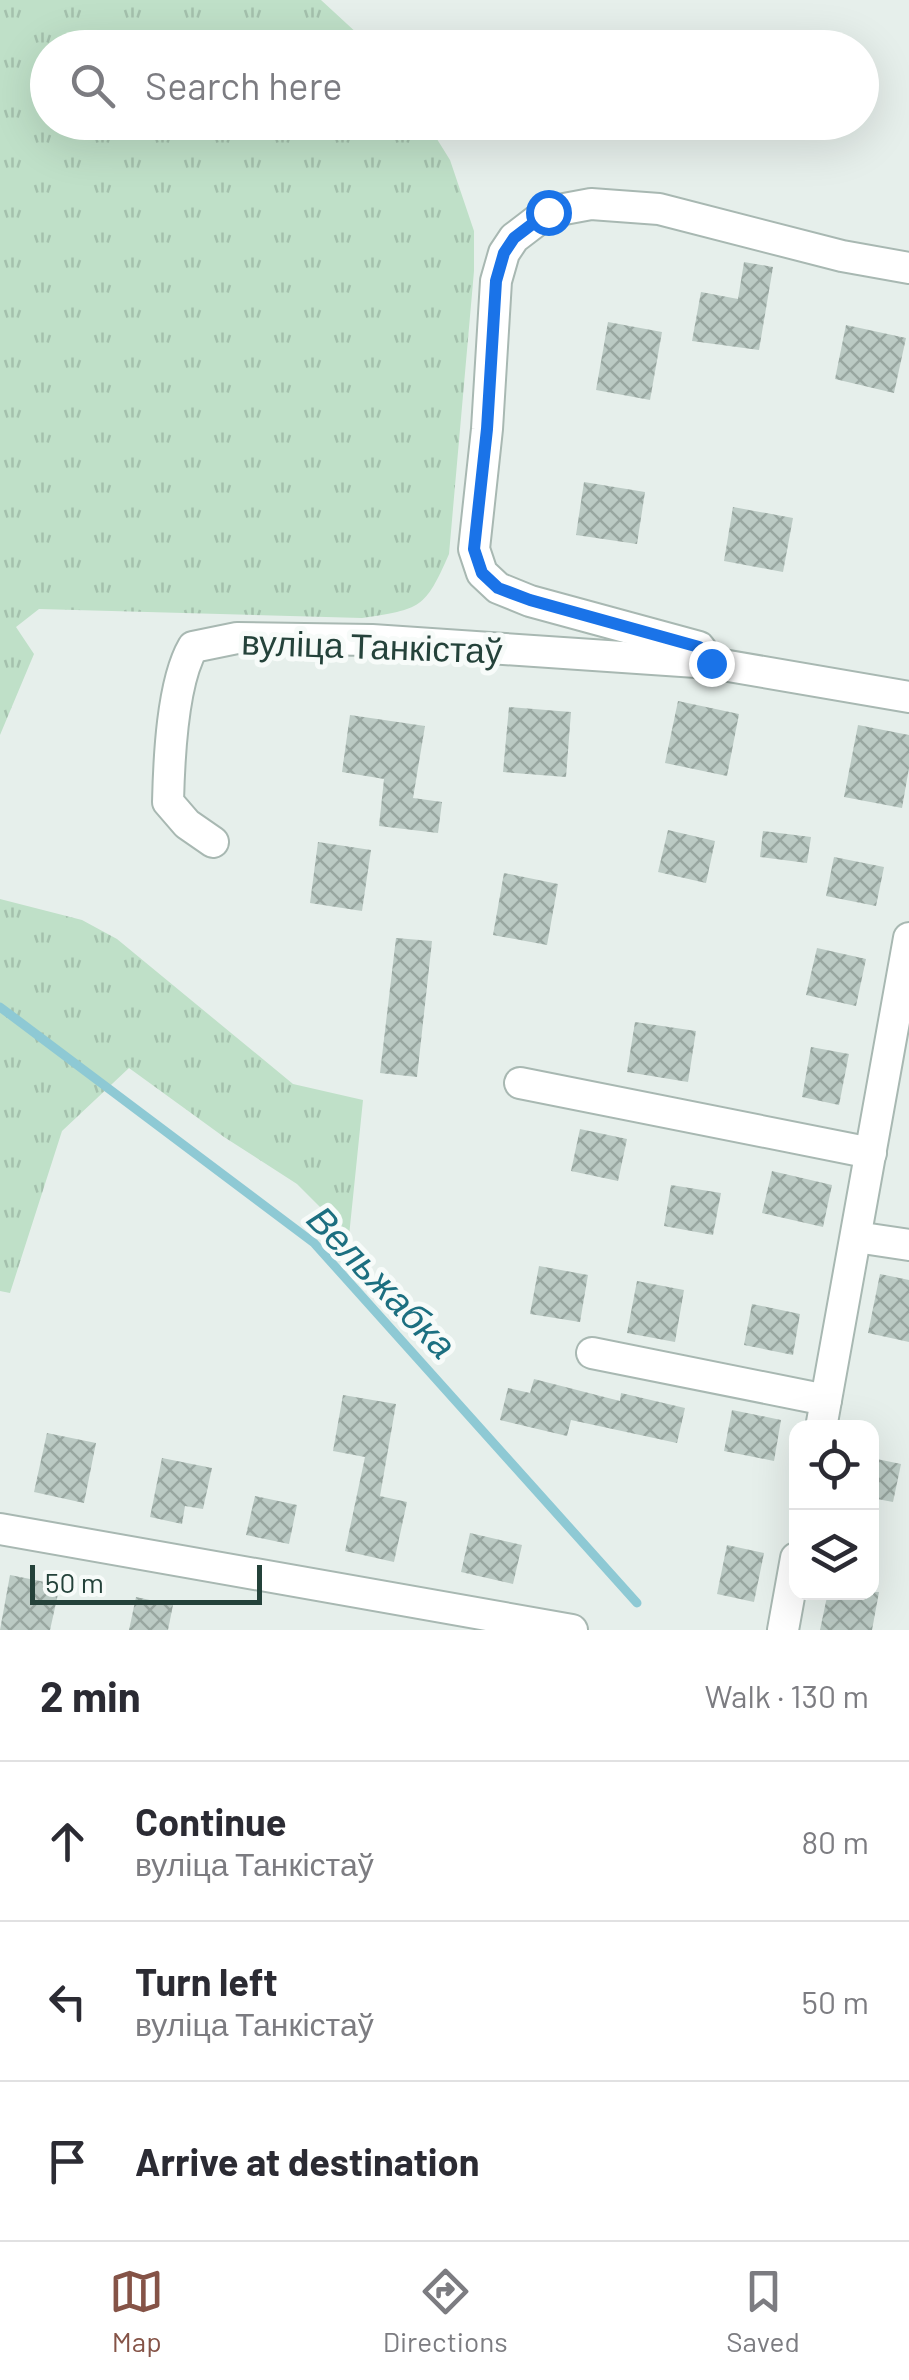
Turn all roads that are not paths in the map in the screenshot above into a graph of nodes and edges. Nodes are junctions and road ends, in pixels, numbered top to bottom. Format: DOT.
graph roads {
  1 [pos="909,268"];
  2 [pos="711,663"];
  3 [pos="909,697"];
  4 [pos="213,842"];
  5 [pos="909,938"];
  6 [pos="520,1084"];
  7 [pos="872,1153"];
  8 [pos="856,1237"];
  9 [pos="909,1245"];
  10 [pos="592,1354"];
  11 [pos="823,1414"];
  12 [pos="0,1528"];
  13 [pos="789,1597"];
  14 [pos="572,1630"];
  15 [pos="783,1630"];
  1 -- 2 [label="street, вуліца Танкістаў"];
  2 -- 3 [label="street, вуліца Танкістаў"];
  2 -- 4 [label="street, вуліца Танкістаў"];
  5 -- 7 [label="street"];
  6 -- 7 [label="street"];
  7 -- 8 [label="street"];
  8 -- 9 [label="street"];
  8 -- 11 [label="street"];
  10 -- 11 [label="street"];
  12 -- 14 [label="street"];
  13 -- 15 [label="street"];
}
